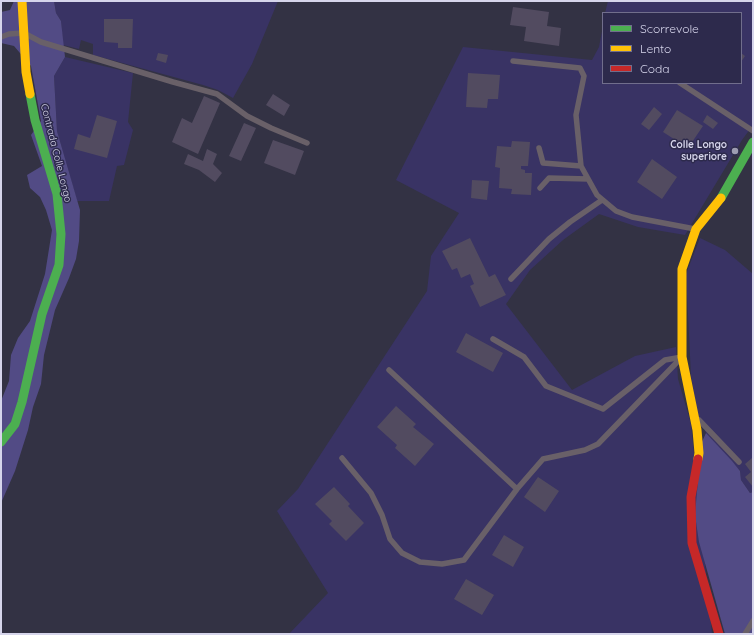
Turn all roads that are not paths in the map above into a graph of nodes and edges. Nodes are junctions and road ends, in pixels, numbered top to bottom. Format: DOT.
graph roads {
  1 [pos="22,1"];
  2 [pos="24,33"];
  3 [pos="1,37"];
  4 [pos="513,61"];
  5 [pos="682,84"];
  6 [pos="753,131"];
  7 [pos="753,142"];
  8 [pos="307,143"];
  9 [pos="539,148"];
  10 [pos="581,166"];
  11 [pos="588,179"];
  12 [pos="540,188"];
  13 [pos="602,200"];
  14 [pos="696,229"];
  15 [pos="511,279"];
  16 [pos="493,339"];
  17 [pos="682,358"];
  18 [pos="389,370"];
  19 [pos="694,414"];
  20 [pos="1,442"];
  21 [pos="342,458"];
  22 [pos="739,462"];
  23 [pos="517,489"];
  24 [pos="753,621"];
  25 [pos="719,634"];
  26 [pos="745,634"];
  1 -- 2 [label="street, Contrada Colle Longo"];
  2 -- 3 [label="lane"];
  2 -- 8 [label="lane"];
  2 -- 20 [label="street, Contrada Colle Longo"];
  4 -- 10 [label="lane"];
  5 -- 6 [label="lane"];
  7 -- 14 [label="street"];
  9 -- 10 [label="lane"];
  10 -- 11 [label="lane"];
  11 -- 12 [label="lane"];
  11 -- 13 [label="lane"];
  13 -- 14 [label="lane"];
  13 -- 15 [label="lane"];
  14 -- 17 [label="street"];
  16 -- 17 [label="lane"];
  17 -- 19 [label="street"];
  17 -- 23 [label="lane"];
  18 -- 23 [label="lane"];
  19 -- 22 [label="lane"];
  19 -- 25 [label="street"];
  21 -- 23 [label="lane"];
  24 -- 26 [label="lane"];
}
